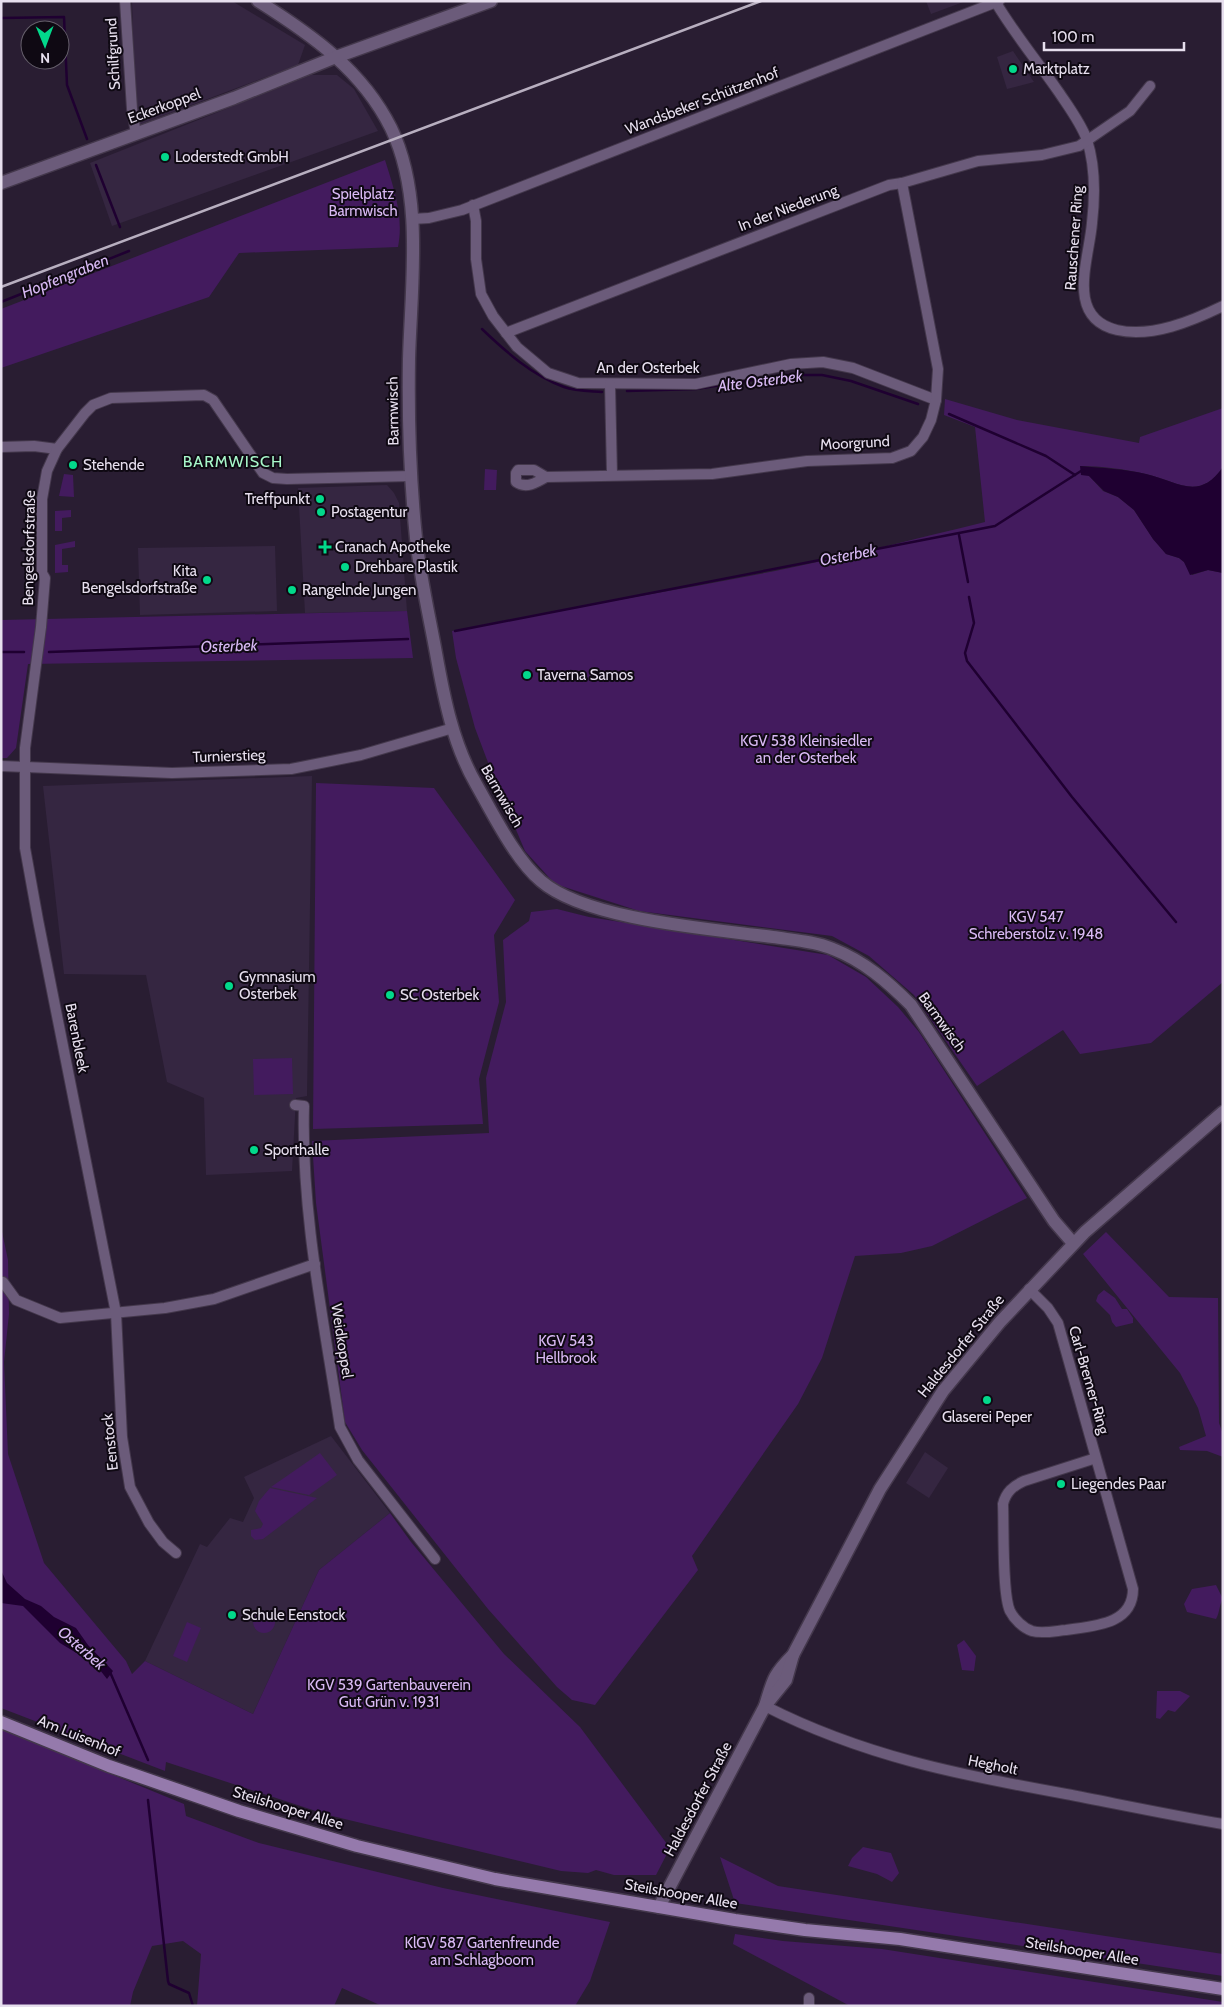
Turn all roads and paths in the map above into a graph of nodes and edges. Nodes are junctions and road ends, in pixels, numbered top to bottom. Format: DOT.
graph roads {
  1 [pos="126,1"];
  2 [pos="258,1"];
  3 [pos="491,1"];
  4 [pos="997,2"];
  5 [pos="336,57"];
  6 [pos="1150,86"];
  7 [pos="136,134"];
  8 [pos="1087,140"];
  9 [pos="902,183"];
  10 [pos="1,184"];
  11 [pos="473,205"];
  12 [pos="412,220"];
  13 [pos="1223,306"];
  14 [pos="506,332"];
  15 [pos="610,384"];
  16 [pos="936,400"];
  17 [pos="1,446"];
  18 [pos="56,449"];
  19 [pos="612,475"];
  20 [pos="412,476"];
  21 [pos="546,477"];
  22 [pos="452,728"];
  23 [pos="1,766"];
  24 [pos="24,767"];
  25 [pos="295,1105"];
  26 [pos="1223,1112"];
  27 [pos="1073,1244"];
  28 [pos="314,1264"];
  29 [pos="3,1282"];
  30 [pos="1029,1290"];
  31 [pos="116,1313"];
  32 [pos="1096,1458"];
  33 [pos="176,1553"];
  34 [pos="435,1559"];
  35 [pos="765,1706"];
  36 [pos="1,1722"];
  37 [pos="146,1779"];
  38 [pos="1223,1824"];
  39 [pos="659,1907"];
  40 [pos="1223,1989"];
  1 -- 7 [label="street, Schilfgrund"];
  2 -- 5 [label="street, Barmwisch"];
  3 -- 5 [label="street, Eckerkoppel"];
  4 -- 8 [label="street, Rauschener Ring"];
  4 -- 11 [label="street, Wandsbeker Schützenhof"];
  5 -- 7 [label="street, Eckerkoppel"];
  5 -- 12 [label="street, Barmwisch"];
  6 -- 8 [label="street"];
  7 -- 10 [label="street, Eckerkoppel"];
  8 -- 9 [label="street, In der Niederung"];
  8 -- 13 [label="street, Rauschener Ring"];
  9 -- 14 [label="street, In der Niederung"];
  9 -- 16 [label="street, Moorgrund"];
  11 -- 12 [label="street, Wandsbeker Schützenhof"];
  11 -- 14 [label="street, An der Osterbek"];
  12 -- 20 [label="street, Barmwisch"];
  14 -- 15 [label="street, An der Osterbek"];
  15 -- 16 [label="street, An der Osterbek"];
  15 -- 19 [label="street"];
  16 -- 19 [label="street, Moorgrund"];
  17 -- 18 [label="street"];
  18 -- 20 [label="street, Bengelsdorfstraße"];
  18 -- 24 [label="street, Bengelsdorfstraße"];
  19 -- 21 [label="street, Moorgrund"];
  20 -- 22 [label="street, Barmwisch"];
  22 -- 24 [label="street, Turnierstieg"];
  22 -- 27 [label="street, Barmwisch"];
  23 -- 24 [label="street, Turnierstieg"];
  24 -- 31 [label="street, Barenbleek"];
  25 -- 28 [label="street, Weidkoppel"];
  26 -- 27 [label="street, Haldesdorfer Straße"];
  27 -- 30 [label="street, Haldesdorfer Straße"];
  28 -- 31 [label="street"];
  28 -- 34 [label="street, Weidkoppel"];
  29 -- 31 [label="street"];
  30 -- 32 [label="street, Carl-Bremer-Ring"];
  30 -- 35 [label="street, Haldesdorfer Straße"];
  31 -- 33 [label="street, Eenstock"];
  32 -- 32 [label="street, Carl-Bremer-Ring"];
  35 -- 38 [label="street, Hegholt"];
  35 -- 39 [label="street, Haldesdorfer Straße"];
  36 -- 37 [label="main road, Am Luisenhof"];
  37 -- 39 [label="main road, Steilshooper Allee"];
  39 -- 40 [label="main road, Steilshooper Allee"];
}
